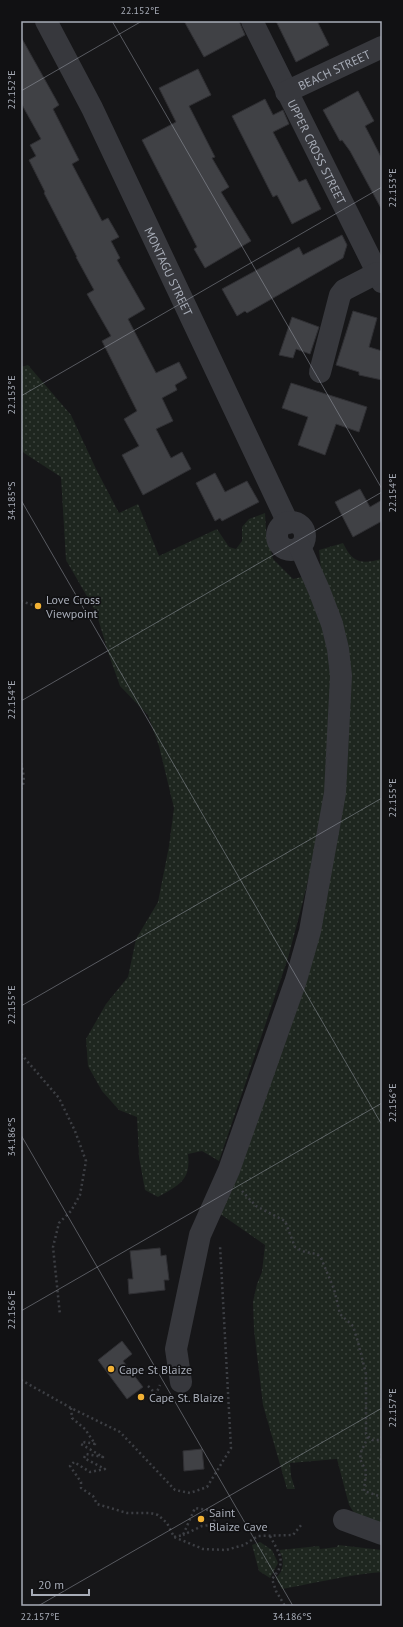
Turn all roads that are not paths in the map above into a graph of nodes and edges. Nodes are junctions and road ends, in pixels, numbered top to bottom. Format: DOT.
graph roads {
  1 [pos="46,21"];
  2 [pos="252,21"];
  3 [pos="382,47"];
  4 [pos="286,92"];
  5 [pos="380,278"];
  6 [pos="320,372"];
  7 [pos="181,1382"];
  8 [pos="344,1520"];
  9 [pos="382,1534"];
  1 -- 7 [label="street, MONTAGU STREET"];
  2 -- 4 [label="street, UPPER CROSS STREET"];
  3 -- 4 [label="street, BEACH STREET"];
  4 -- 5 [label="street, UPPER CROSS STREET"];
  5 -- 6 [label="street"];
  8 -- 9 [label="street"];
}
